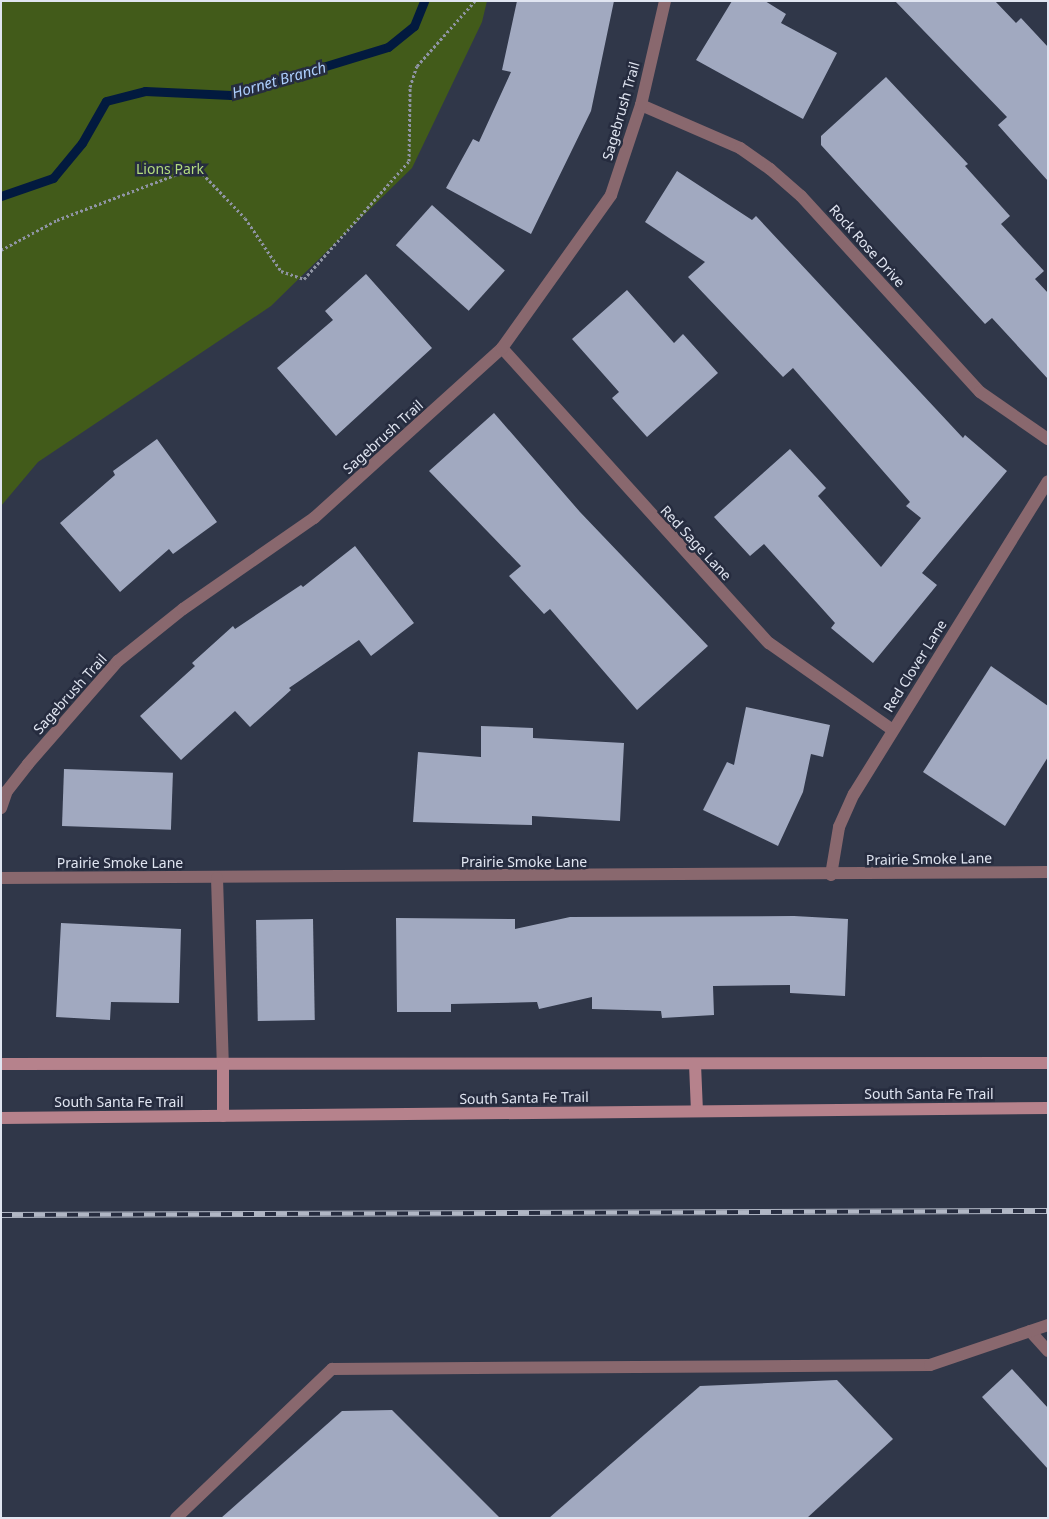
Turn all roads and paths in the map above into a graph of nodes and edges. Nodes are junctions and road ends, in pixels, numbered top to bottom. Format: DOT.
graph roads {
  1 [pos="475,1"];
  2 [pos="665,1"];
  3 [pos="641,105"];
  4 [pos="1,250"];
  5 [pos="502,348"];
  6 [pos="1048,439"];
  7 [pos="1048,481"];
  8 [pos="893,730"];
  9 [pos="1,808"];
  10 [pos="1048,872"];
  11 [pos="831,875"];
  12 [pos="1,878"];
  13 [pos="217,878"];
  14 [pos="1048,1063"];
  15 [pos="1,1064"];
  16 [pos="223,1064"];
  17 [pos="695,1064"];
  18 [pos="1048,1108"];
  19 [pos="697,1111"];
  20 [pos="223,1116"];
  21 [pos="1,1118"];
  22 [pos="1048,1325"];
  23 [pos="1030,1331"];
  24 [pos="1048,1352"];
  25 [pos="176,1518"];
  1 -- 4 [label="path"];
  2 -- 3 [label="street, Sagebrush Trail"];
  3 -- 5 [label="street, Sagebrush Trail"];
  3 -- 6 [label="street, Rock Rose Drive"];
  5 -- 8 [label="street, Red Sage Lane"];
  5 -- 9 [label="street, Sagebrush Trail"];
  7 -- 8 [label="street, Red Clover Lane"];
  8 -- 11 [label="street, Red Clover Lane"];
  10 -- 11 [label="street, Prairie Smoke Lane"];
  11 -- 13 [label="street, Prairie Smoke Lane"];
  12 -- 13 [label="street, Prairie Smoke Lane"];
  13 -- 16 [label="street"];
  14 -- 17 [label="main road"];
  15 -- 16 [label="main road"];
  16 -- 17 [label="main road"];
  16 -- 20 [label="main road"];
  17 -- 19 [label="main road"];
  18 -- 19 [label="main road, South Santa Fe Trail"];
  19 -- 20 [label="main road, South Santa Fe Trail"];
  20 -- 21 [label="main road, South Santa Fe Trail"];
  22 -- 23 [label="street"];
  23 -- 24 [label="street"];
  23 -- 25 [label="street"];
}
